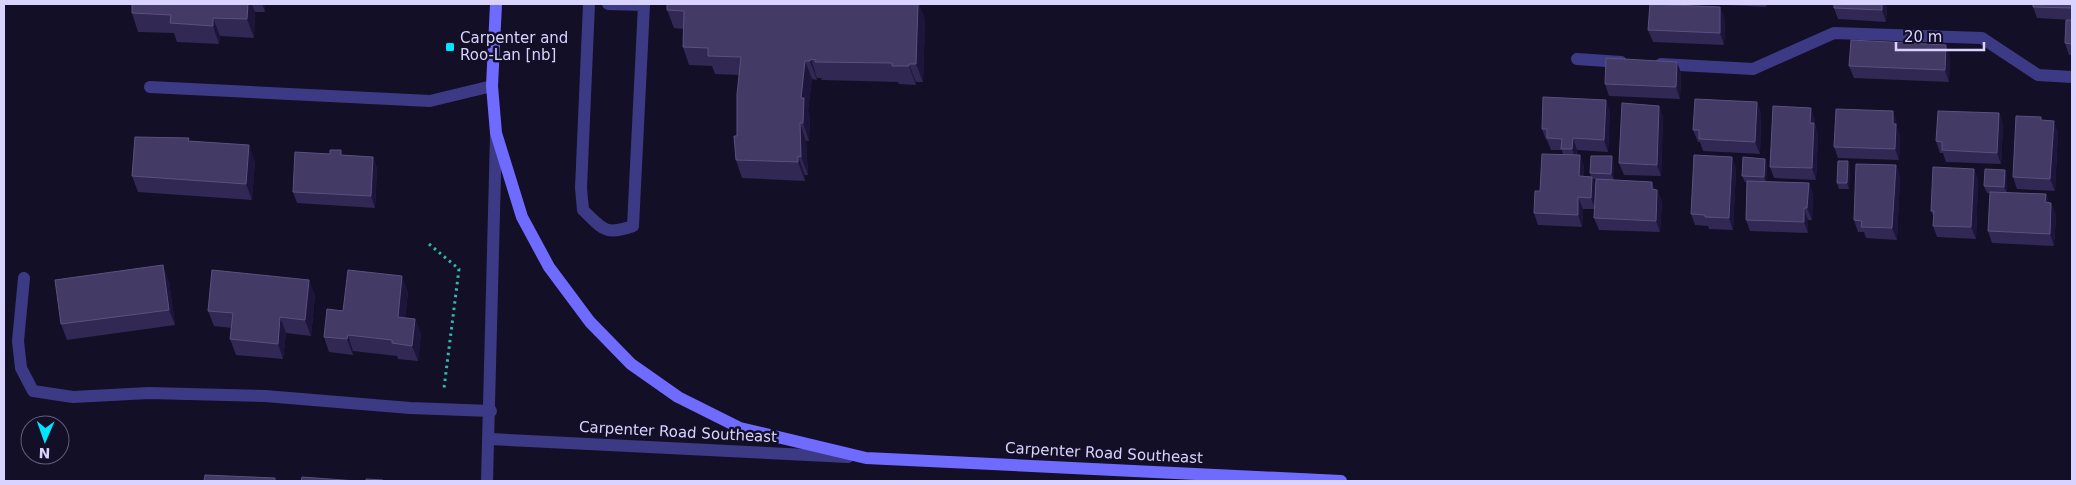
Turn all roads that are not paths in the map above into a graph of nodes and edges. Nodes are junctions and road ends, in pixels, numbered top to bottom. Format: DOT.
graph roads {
  1 [pos="496,4"];
  2 [pos="589,4"];
  3 [pos="608,4"];
  4 [pos="644,5"];
  5 [pos="1577,59"];
  6 [pos="2072,77"];
  7 [pos="492,86"];
  8 [pos="150,87"];
  9 [pos="496,133"];
  10 [pos="24,278"];
  11 [pos="490,410"];
  12 [pos="490,439"];
  13 [pos="866,458"];
  14 [pos="1175,477"];
  15 [pos="487,481"];
  16 [pos="1341,481"];
  1 -- 7 [label="street, Carpenter Road Southeast"];
  2 -- 4 [label="street"];
  3 -- 4 [label="street"];
  5 -- 6 [label="street"];
  7 -- 8 [label="street"];
  7 -- 9 [label="street, Carpenter Road Southeast"];
  9 -- 11 [label="street, Carpenter Road Southeast"];
  9 -- 13 [label="street, Carpenter Road Southeast"];
  10 -- 11 [label="street"];
  11 -- 12 [label="street, Carpenter Road Southeast"];
  12 -- 13 [label="street, Carpenter Road Southeast"];
  12 -- 15 [label="street, Carpenter Road Southeast"];
  13 -- 14 [label="street, Carpenter Road Southeast"];
  14 -- 16 [label="street, Carpenter Road Southeast"];
}
